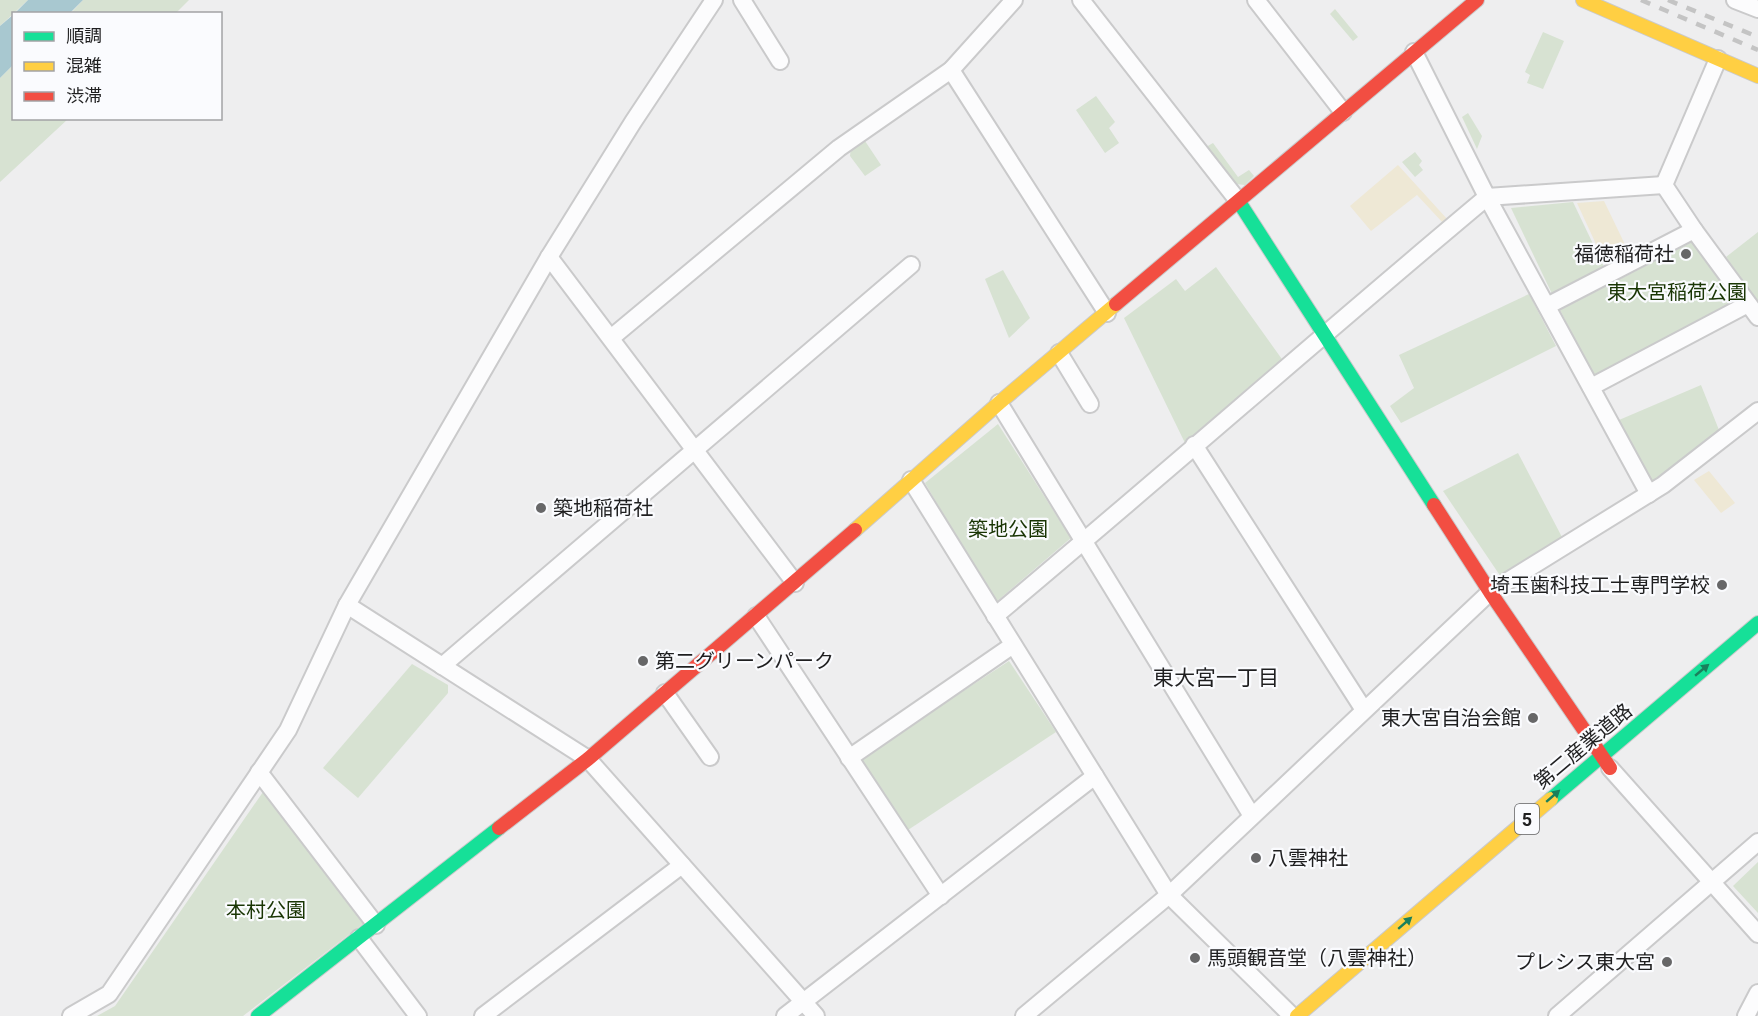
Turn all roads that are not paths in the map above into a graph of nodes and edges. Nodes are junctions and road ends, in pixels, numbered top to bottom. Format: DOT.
graph roads {
  1 [pos="714,0"];
  2 [pos="742,0"];
  3 [pos="1014,0"];
  4 [pos="1081,0"];
  5 [pos="1256,0"];
  6 [pos="1478,0"];
  7 [pos="1582,0"];
  8 [pos="1735,0"];
  9 [pos="1758,9"];
  10 [pos="1414,52"];
  11 [pos="1718,59"];
  12 [pos="780,61"];
  13 [pos="951,69"];
  14 [pos="1758,76"];
  15 [pos="1343,112"];
  16 [pos="1664,185"];
  17 [pos="1487,197"];
  18 [pos="1239,202"];
  19 [pos="1694,230"];
  20 [pos="549,257"];
  21 [pos="911,265"];
  22 [pos="1547,306"];
  23 [pos="1753,310"];
  24 [pos="1107,313"];
  25 [pos="1323,334"];
  26 [pos="610,338"];
  27 [pos="1059,353"];
  28 [pos="1591,387"];
  29 [pos="999,404"];
  30 [pos="1090,404"];
  31 [pos="1758,411"];
  32 [pos="1194,445"];
  33 [pos="694,449"];
  34 [pos="910,480"];
  35 [pos="1649,494"];
  36 [pos="1083,542"];
  37 [pos="795,583"];
  38 [pos="1490,592"];
  39 [pos="347,604"];
  40 [pos="756,616"];
  41 [pos="995,616"];
  42 [pos="1758,623"];
  43 [pos="1013,645"];
  44 [pos="442,666"];
  45 [pos="665,693"];
  46 [pos="1364,710"];
  47 [pos="710,757"];
  48 [pos="849,758"];
  49 [pos="588,759"];
  50 [pos="1607,765"];
  51 [pos="260,772"];
  52 [pos="1095,777"];
  53 [pos="1252,816"];
  54 [pos="1758,842"];
  55 [pos="682,865"];
  56 [pos="1712,882"];
  57 [pos="1168,895"];
  58 [pos="941,896"];
  59 [pos="376,925"];
  60 [pos="1758,933"];
  61 [pos="359,938"];
  62 [pos="1758,993"];
  63 [pos="804,1002"];
  64 [pos="71,1016"];
  65 [pos="258,1016"];
  66 [pos="418,1016"];
  67 [pos="483,1016"];
  68 [pos="785,1016"];
  69 [pos="816,1016"];
  70 [pos="1024,1016"];
  71 [pos="1292,1016"];
  72 [pos="1297,1016"];
  73 [pos="1557,1016"];
  74 [pos="1746,1016"];
  1 -- 20 [label="street"];
  2 -- 12 [label="street"];
  3 -- 13 [label="street"];
  4 -- 18 [label="street"];
  5 -- 15 [label="street"];
  6 -- 10 [label="street"];
  7 -- 11 [label="street"];
  8 -- 9 [label="street"];
  10 -- 15 [label="street"];
  10 -- 17 [label="street"];
  11 -- 14 [label="street"];
  11 -- 16 [label="street"];
  13 -- 24 [label="street"];
  13 -- 26 [label="street"];
  15 -- 18 [label="street"];
  16 -- 17 [label="street"];
  16 -- 19 [label="street"];
  17 -- 22 [label="street"];
  17 -- 25 [label="street"];
  18 -- 24 [label="street"];
  18 -- 25 [label="street"];
  19 -- 22 [label="street"];
  19 -- 23 [label="street"];
  20 -- 26 [label="street"];
  20 -- 39 [label="street"];
  21 -- 33 [label="street"];
  22 -- 28 [label="street"];
  23 -- 28 [label="street"];
  24 -- 27 [label="street"];
  25 -- 32 [label="street"];
  25 -- 38 [label="street"];
  26 -- 33 [label="street"];
  27 -- 29 [label="street"];
  27 -- 30 [label="street"];
  28 -- 35 [label="street"];
  29 -- 34 [label="street"];
  29 -- 36 [label="street"];
  31 -- 35 [label="street"];
  32 -- 36 [label="street"];
  32 -- 46 [label="street"];
  33 -- 37 [label="street"];
  33 -- 44 [label="street"];
  34 -- 37 [label="street"];
  34 -- 41 [label="street"];
  35 -- 38 [label="street"];
  36 -- 41 [label="street"];
  36 -- 53 [label="street"];
  37 -- 40 [label="street"];
  38 -- 46 [label="street"];
  38 -- 50 [label="street"];
  39 -- 44 [label="street"];
  39 -- 51 [label="street"];
  40 -- 45 [label="street"];
  40 -- 48 [label="street"];
  41 -- 43 [label="street"];
  50 -- 42 [label="street, 第二産業道路 / 5, one-way"];
  43 -- 48 [label="street"];
  43 -- 52 [label="street"];
  44 -- 49 [label="street"];
  45 -- 47 [label="street"];
  45 -- 49 [label="street"];
  46 -- 53 [label="street"];
  48 -- 58 [label="street"];
  49 -- 55 [label="street"];
  49 -- 59 [label="street"];
  50 -- 56 [label="street"];
  72 -- 50 [label="street, 第二産業道路 / 5, one-way"];
  51 -- 59 [label="street"];
  51 -- 64 [label="street"];
  52 -- 57 [label="street"];
  52 -- 58 [label="street"];
  53 -- 57 [label="street"];
  54 -- 56 [label="street"];
  55 -- 63 [label="street"];
  55 -- 67 [label="street"];
  56 -- 60 [label="street"];
  56 -- 73 [label="street"];
  57 -- 70 [label="street"];
  57 -- 71 [label="street"];
  58 -- 63 [label="street"];
  59 -- 61 [label="street"];
  61 -- 65 [label="street"];
  61 -- 66 [label="street"];
  62 -- 74 [label="street"];
  63 -- 68 [label="street"];
  63 -- 69 [label="street"];
}
